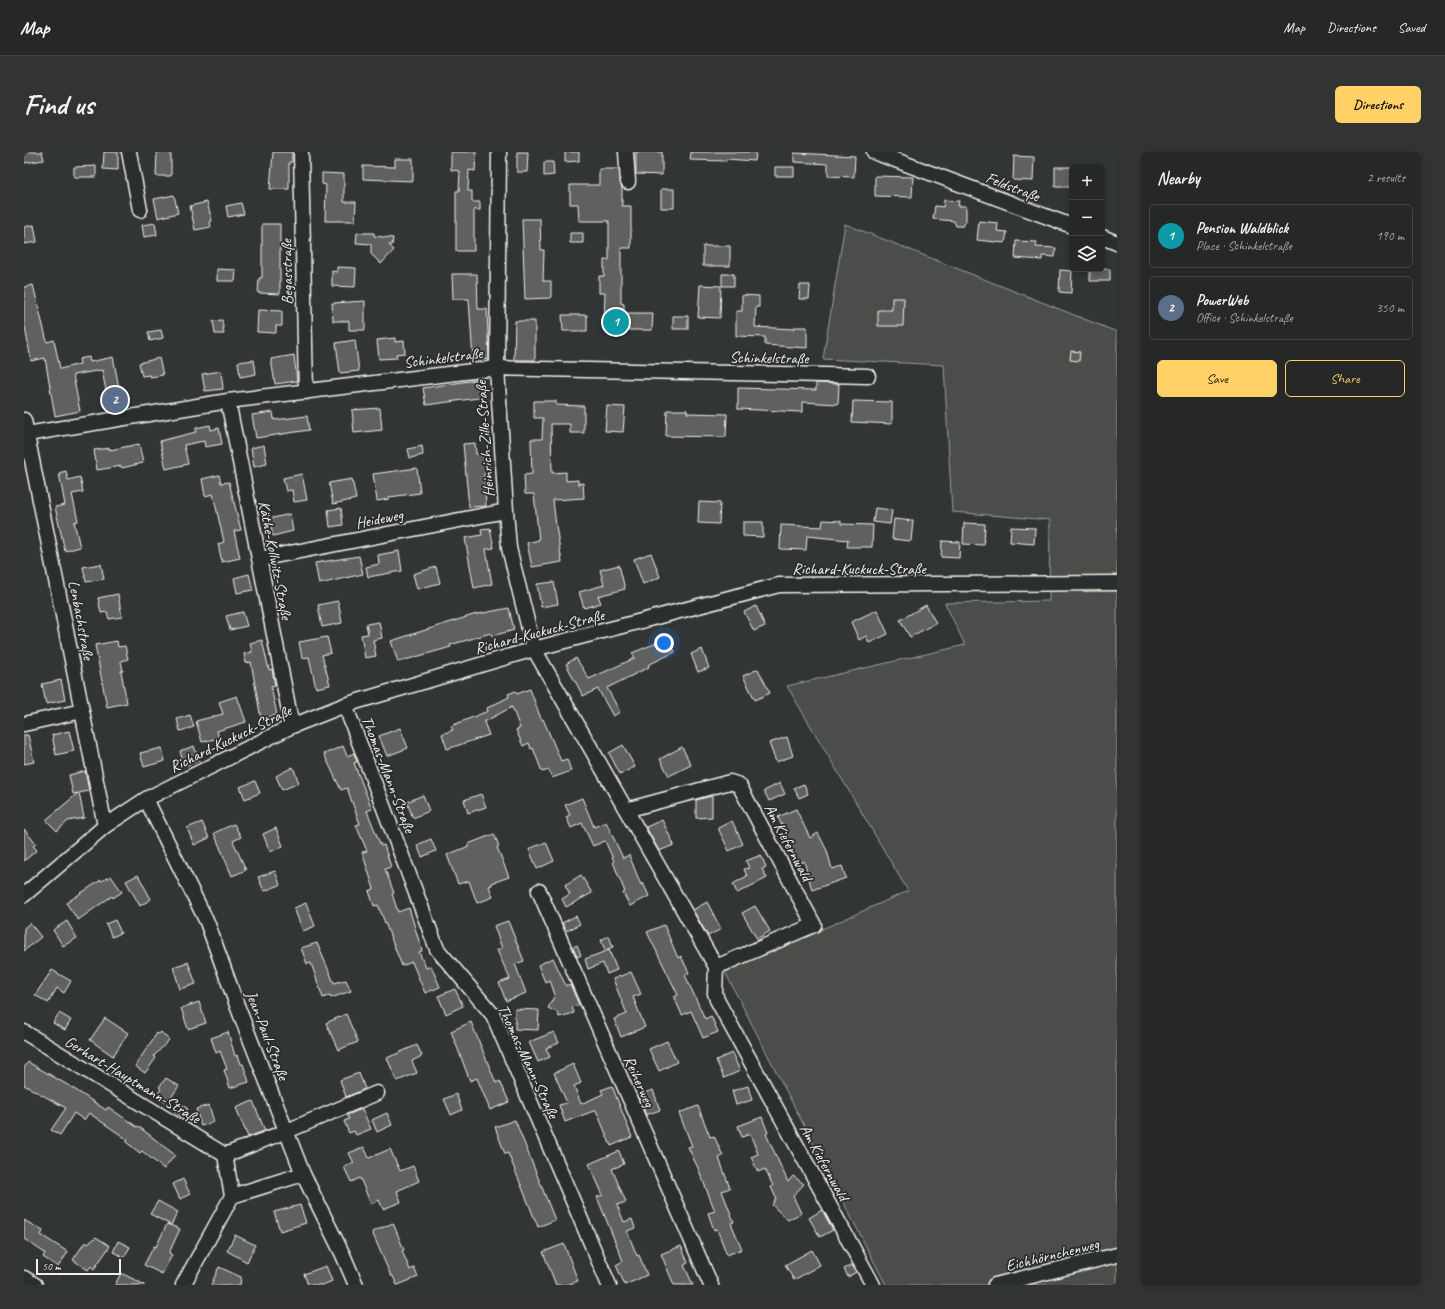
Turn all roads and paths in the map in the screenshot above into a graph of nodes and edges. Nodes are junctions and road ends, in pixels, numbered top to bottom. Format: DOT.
graph roads {
  1 [pos="129,152"];
  2 [pos="301,152"];
  3 [pos="499,152"];
  4 [pos="626,152"];
  5 [pos="874,152"];
  6 [pos="628,182"];
  7 [pos="140,210"];
  8 [pos="1069,225"];
  9 [pos="1105,238"];
  10 [pos="1117,243"];
  11 [pos="497,368"];
  12 [pos="868,376"];
  13 [pos="306,392"];
  14 [pos="228,401"];
  15 [pos="25,427"];
  16 [pos="506,511"];
  17 [pos="259,559"];
  18 [pos="1117,583"];
  19 [pos="534,649"];
  20 [pos="345,705"];
  21 [pos="82,711"];
  22 [pos="24,724"];
  23 [pos="292,726"];
  24 [pos="146,799"];
  25 [pos="626,810"];
  26 [pos="105,826"];
  27 [pos="539,891"];
  28 [pos="24,895"];
  29 [pos="716,967"];
  30 [pos="24,1032"];
  31 [pos="377,1093"];
  32 [pos="287,1131"];
  33 [pos="225,1155"];
  34 [pos="303,1174"];
  35 [pos="232,1196"];
  36 [pos="1117,1255"];
  37 [pos="24,1278"];
  38 [pos="35,1285"];
  39 [pos="183,1285"];
  40 [pos="356,1285"];
  41 [pos="609,1285"];
  42 [pos="710,1285"];
  43 [pos="873,1285"];
  44 [pos="995,1285"];
  1 -- 7 [label="street"];
  2 -- 13 [label="street, Begasstraße"];
  3 -- 11 [label="street, Heinrich-Zille-Straße"];
  4 -- 6 [label="street"];
  5 -- 8 [label="street, Feldstraße"];
  9 -- 10 [label="street"];
  11 -- 12 [label="street, Schinkelstraße"];
  11 -- 13 [label="street, Schinkelstraße"];
  11 -- 16 [label="street, Heinrich-Zille-Straße"];
  13 -- 14 [label="street, Schinkelstraße"];
  14 -- 15 [label="street, Schinkelstraße"];
  14 -- 17 [label="street, Käthe-Kollwitz-Straße"];
  15 -- 21 [label="street, Lenbachstraße"];
  16 -- 17 [label="street, Heideweg"];
  16 -- 19 [label="street, Heinrich-Zille-Straße"];
  17 -- 23 [label="street, Käthe-Kollwitz-Straße"];
  18 -- 19 [label="street, Richard-Kuckuck-Straße"];
  19 -- 20 [label="street, Richard-Kuckuck-Straße"];
  19 -- 25 [label="street"];
  20 -- 23 [label="street, Richard-Kuckuck-Straße"];
  20 -- 41 [label="street, Thomas-Mann-Straße"];
  21 -- 22 [label="street"];
  21 -- 26 [label="street, Lenbachstraße"];
  23 -- 24 [label="street, Richard-Kuckuck-Straße"];
  24 -- 26 [label="street, Richard-Kuckuck-Straße"];
  24 -- 32 [label="street, Jean-Paul-Straße"];
  25 -- 29 [label="street"];
  25 -- 29 [label="street, Am Kiefernwald"];
  26 -- 28 [label="street, Richard-Kuckuck-Straße"];
  27 -- 42 [label="street, Reiherweg"];
  29 -- 43 [label="street, Am Kiefernwald"];
  30 -- 33 [label="street, Gerhart-Hauptmann-Straße"];
  31 -- 32 [label="street"];
  32 -- 33 [label="street"];
  32 -- 34 [label="street, Jean-Paul-Straße"];
  33 -- 35 [label="street"];
  34 -- 35 [label="street"];
  34 -- 40 [label="street, Jean-Paul-Straße"];
  35 -- 39 [label="street"];
  36 -- 44 [label="street, Eichhörnchenweg"];
  37 -- 38 [label="street"];
}
